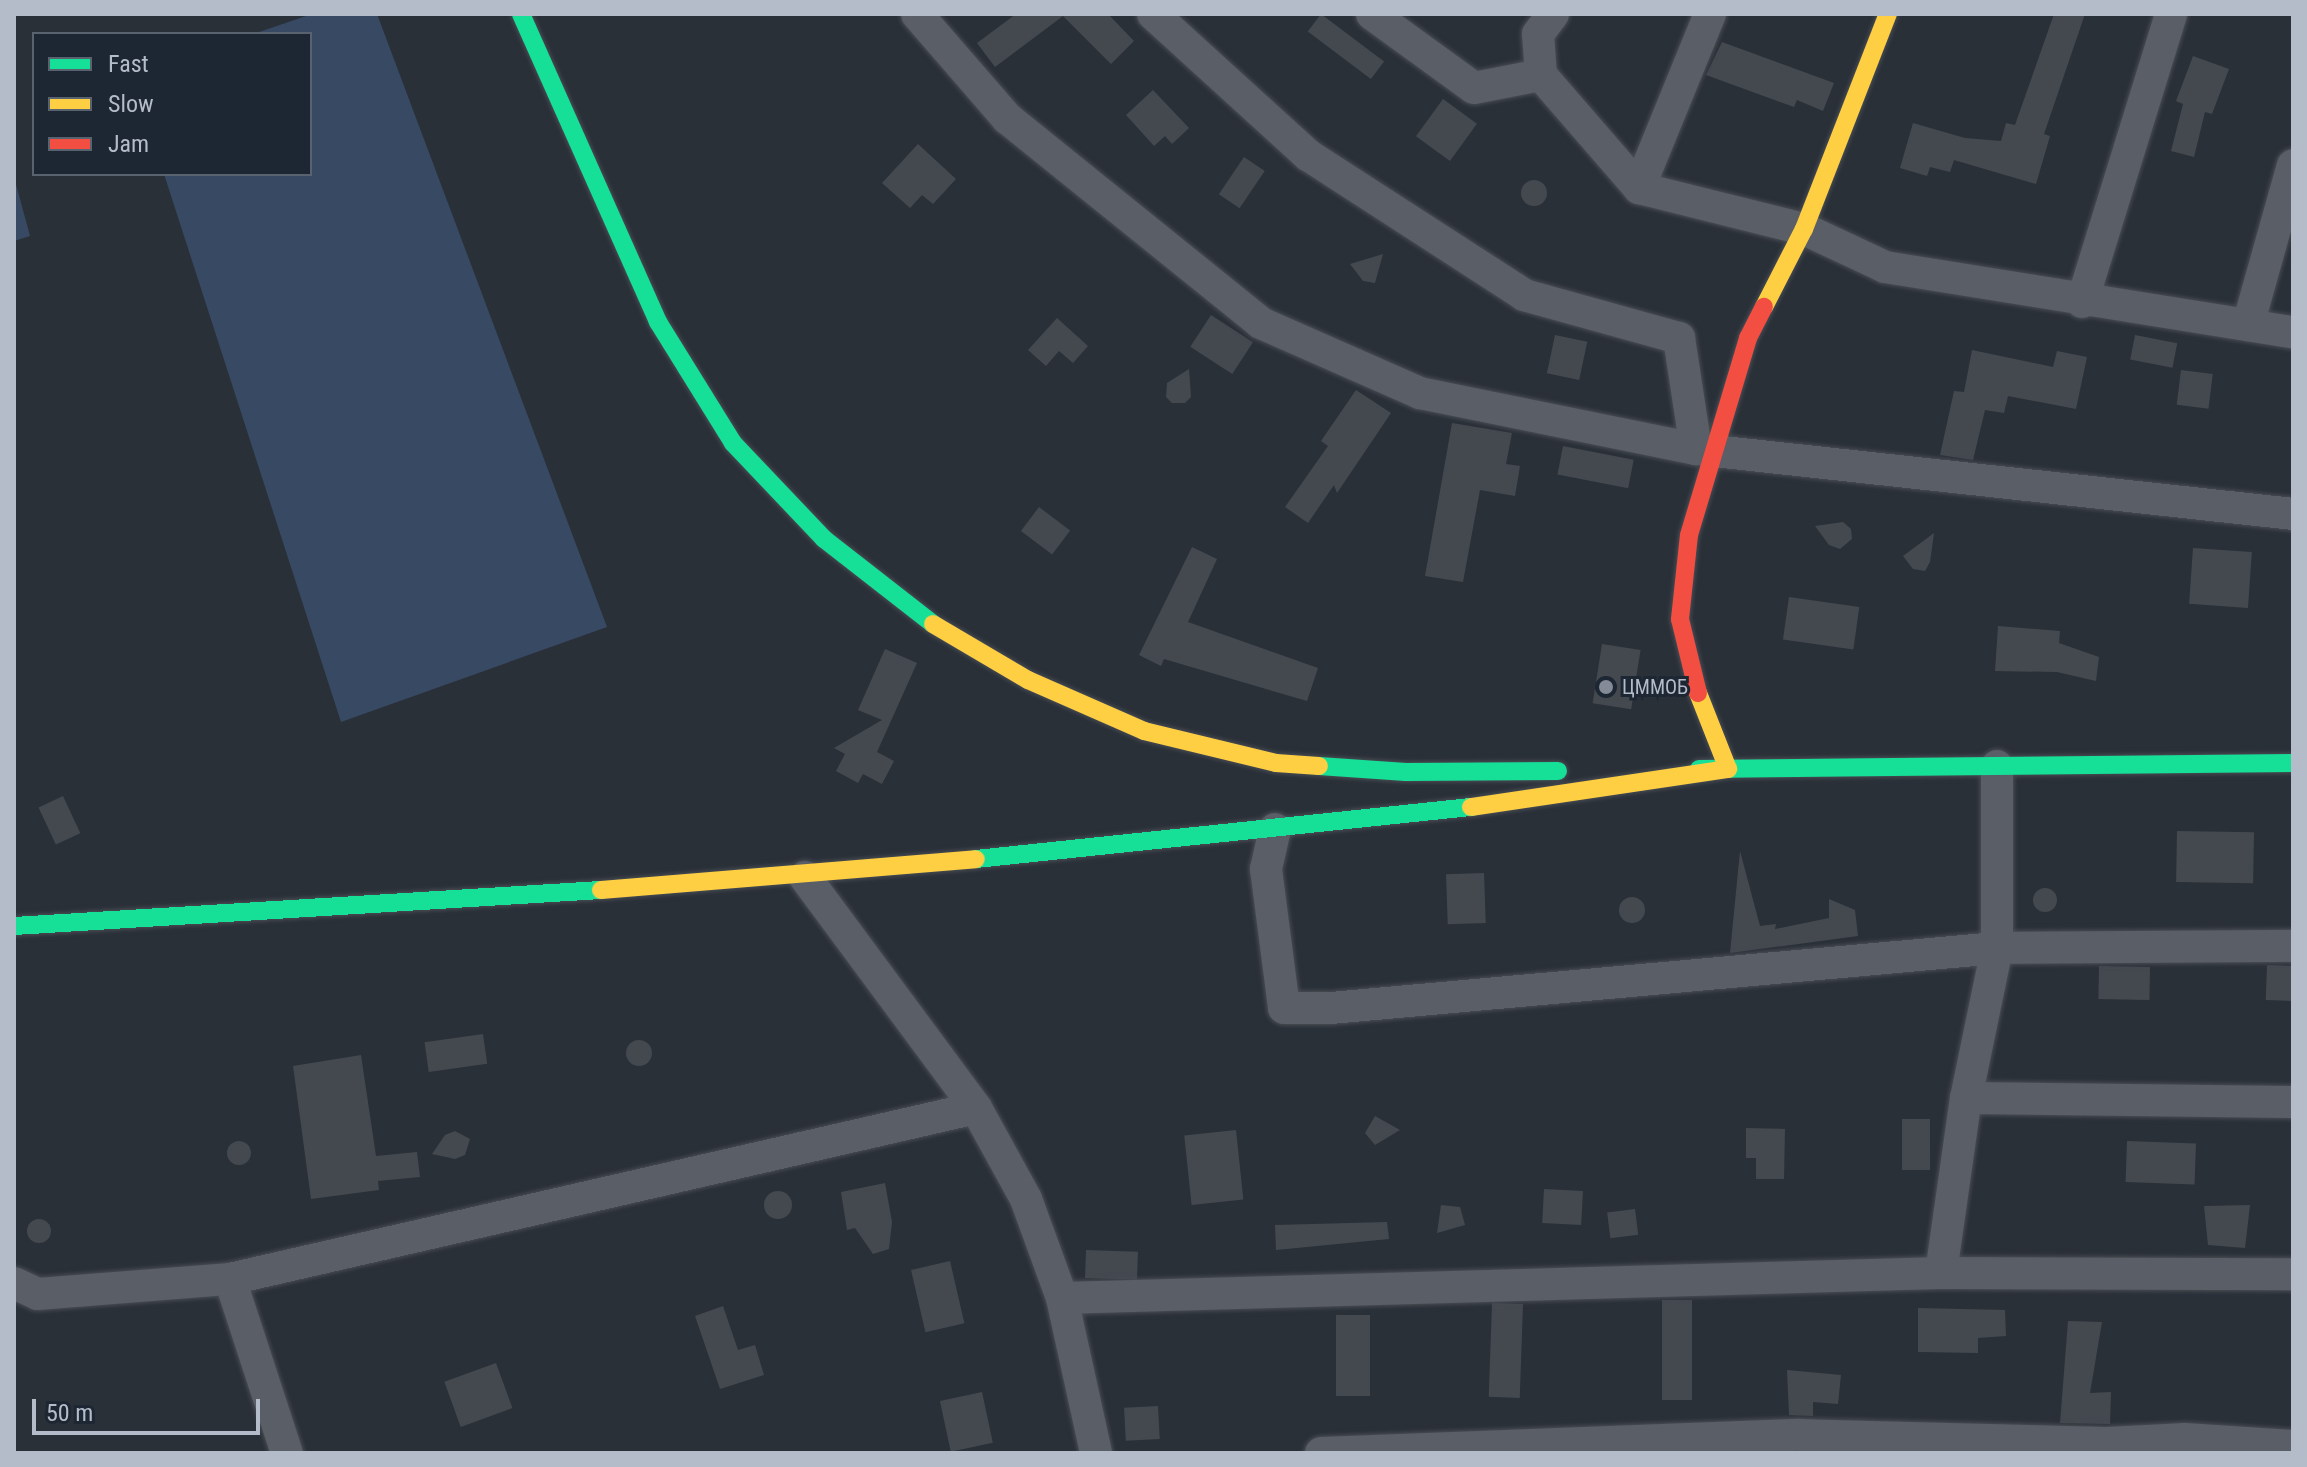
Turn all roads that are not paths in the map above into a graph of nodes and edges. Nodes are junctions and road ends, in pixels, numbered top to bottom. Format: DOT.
graph roads {
  1 [pos="521,14"];
  2 [pos="917,14"];
  3 [pos="1153,14"];
  4 [pos="1372,14"];
  5 [pos="1710,14"];
  6 [pos="1888,14"];
  7 [pos="2171,14"];
  8 [pos="1537,21"];
  9 [pos="1541,75"];
  10 [pos="2293,165"];
  11 [pos="1639,188"];
  12 [pos="1804,229"];
  13 [pos="2082,302"];
  14 [pos="2248,325"];
  15 [pos="2293,332"];
  16 [pos="1706,450"];
  17 [pos="2293,514"];
  18 [pos="2293,763"];
  19 [pos="1997,766"];
  20 [pos="1728,769"];
  21 [pos="1275,829"];
  22 [pos="805,877"];
  23 [pos="14,926"];
  24 [pos="2293,946"];
  25 [pos="1997,948"];
  26 [pos="1966,1098"];
  27 [pos="2293,1102"];
  28 [pos="976,1108"];
  29 [pos="1941,1273"];
  30 [pos="2293,1274"];
  31 [pos="230,1279"];
  32 [pos="14,1283"];
  33 [pos="1062,1298"];
  34 [pos="2293,1446"];
  35 [pos="287,1453"];
  36 [pos="1096,1453"];
  37 [pos="1321,1453"];
  1 -- 20 [label="street"];
  2 -- 16 [label="street"];
  3 -- 16 [label="street"];
  4 -- 9 [label="street"];
  5 -- 11 [label="street"];
  6 -- 12 [label="street"];
  7 -- 13 [label="street"];
  8 -- 9 [label="street"];
  9 -- 11 [label="street"];
  10 -- 14 [label="street"];
  11 -- 12 [label="street"];
  12 -- 13 [label="street"];
  12 -- 16 [label="street"];
  13 -- 14 [label="street"];
  14 -- 15 [label="street"];
  16 -- 17 [label="street"];
  16 -- 20 [label="street"];
  18 -- 19 [label="street"];
  19 -- 20 [label="street"];
  19 -- 25 [label="street"];
  20 -- 21 [label="street"];
  21 -- 22 [label="street"];
  21 -- 25 [label="street"];
  22 -- 23 [label="street"];
  22 -- 28 [label="street"];
  24 -- 25 [label="street"];
  25 -- 26 [label="street"];
  26 -- 27 [label="street"];
  26 -- 29 [label="street"];
  28 -- 31 [label="street"];
  28 -- 33 [label="street"];
  29 -- 30 [label="street"];
  29 -- 33 [label="street"];
  31 -- 32 [label="street"];
  31 -- 35 [label="street"];
  33 -- 36 [label="street"];
  34 -- 37 [label="street"];
}
